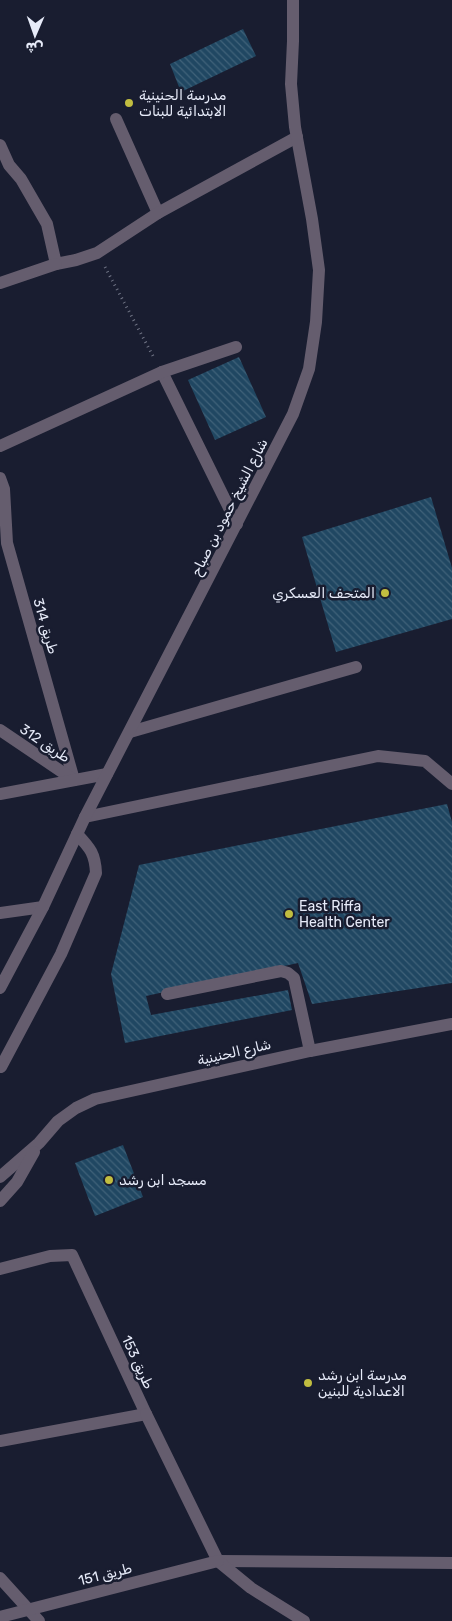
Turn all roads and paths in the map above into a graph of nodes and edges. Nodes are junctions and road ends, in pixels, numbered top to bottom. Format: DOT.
graph roads {
  1 [pos="293,0"];
  2 [pos="116,119"];
  3 [pos="298,137"];
  4 [pos="0,145"];
  5 [pos="158,213"];
  6 [pos="97,253"];
  7 [pos="56,264"];
  8 [pos="0,283"];
  9 [pos="236,347"];
  10 [pos="162,372"];
  11 [pos="0,446"];
  12 [pos="0,478"];
  13 [pos="237,524"];
  14 [pos="4,544"];
  15 [pos="356,667"];
  16 [pos="0,730"];
  17 [pos="130,732"];
  18 [pos="108,774"];
  19 [pos="74,780"];
  20 [pos="452,784"];
  21 [pos="0,794"];
  22 [pos="85,817"];
  23 [pos="77,834"];
  24 [pos="43,907"];
  25 [pos="0,913"];
  26 [pos="0,988"];
  27 [pos="167,994"];
  28 [pos="452,1024"];
  29 [pos="310,1051"];
  30 [pos="1,1067"];
  31 [pos="39,1143"];
  32 [pos="0,1177"];
  33 [pos="0,1200"];
  34 [pos="0,1269"];
  35 [pos="146,1414"];
  36 [pos="0,1441"];
  37 [pos="218,1561"];
  38 [pos="452,1563"];
  39 [pos="0,1578"];
  40 [pos="28,1609"];
  41 [pos="0,1617"];
  42 [pos="39,1621"];
  43 [pos="304,1621"];
  1 -- 3 [label="street, شارع الشيخ حمود بن صباح"];
  2 -- 5 [label="street"];
  3 -- 5 [label="street"];
  3 -- 13 [label="street, شارع الشيخ حمود بن صباح"];
  4 -- 7 [label="street"];
  5 -- 6 [label="street"];
  6 -- 7 [label="street"];
  6 -- 10 [label="path"];
  7 -- 8 [label="street"];
  9 -- 10 [label="street"];
  10 -- 11 [label="street"];
  10 -- 13 [label="street"];
  12 -- 14 [label="street, طريق 314"];
  13 -- 17 [label="street, شارع الشيخ حمود بن صباح"];
  14 -- 19 [label="street, طريق 314"];
  15 -- 17 [label="street"];
  16 -- 19 [label="street, طريق 312"];
  17 -- 18 [label="street, شارع الشيخ حمود بن صباح"];
  18 -- 19 [label="street"];
  18 -- 22 [label="street, شارع الشيخ حمود بن صباح"];
  19 -- 21 [label="street"];
  20 -- 22 [label="street"];
  22 -- 23 [label="street, شارع الشيخ حمود بن صباح"];
  23 -- 24 [label="street, شارع الشيخ حمود بن صباح"];
  23 -- 30 [label="street"];
  24 -- 25 [label="street"];
  24 -- 26 [label="street, شارع الشيخ حمود بن صباح"];
  27 -- 29 [label="street"];
  28 -- 29 [label="street, شارع الحنينية"];
  29 -- 31 [label="street, شارع الحنينية"];
  31 -- 32 [label="street, شارع الحنينية"];
  31 -- 33 [label="street, شارع الحنينية"];
  34 -- 35 [label="street, طريق 153"];
  35 -- 36 [label="street"];
  35 -- 37 [label="street"];
  37 -- 38 [label="street, طريق 151"];
  37 -- 40 [label="street, طريق 151"];
  37 -- 43 [label="street"];
  39 -- 40 [label="street"];
  40 -- 41 [label="street, طريق 151"];
  40 -- 42 [label="street"];
}
